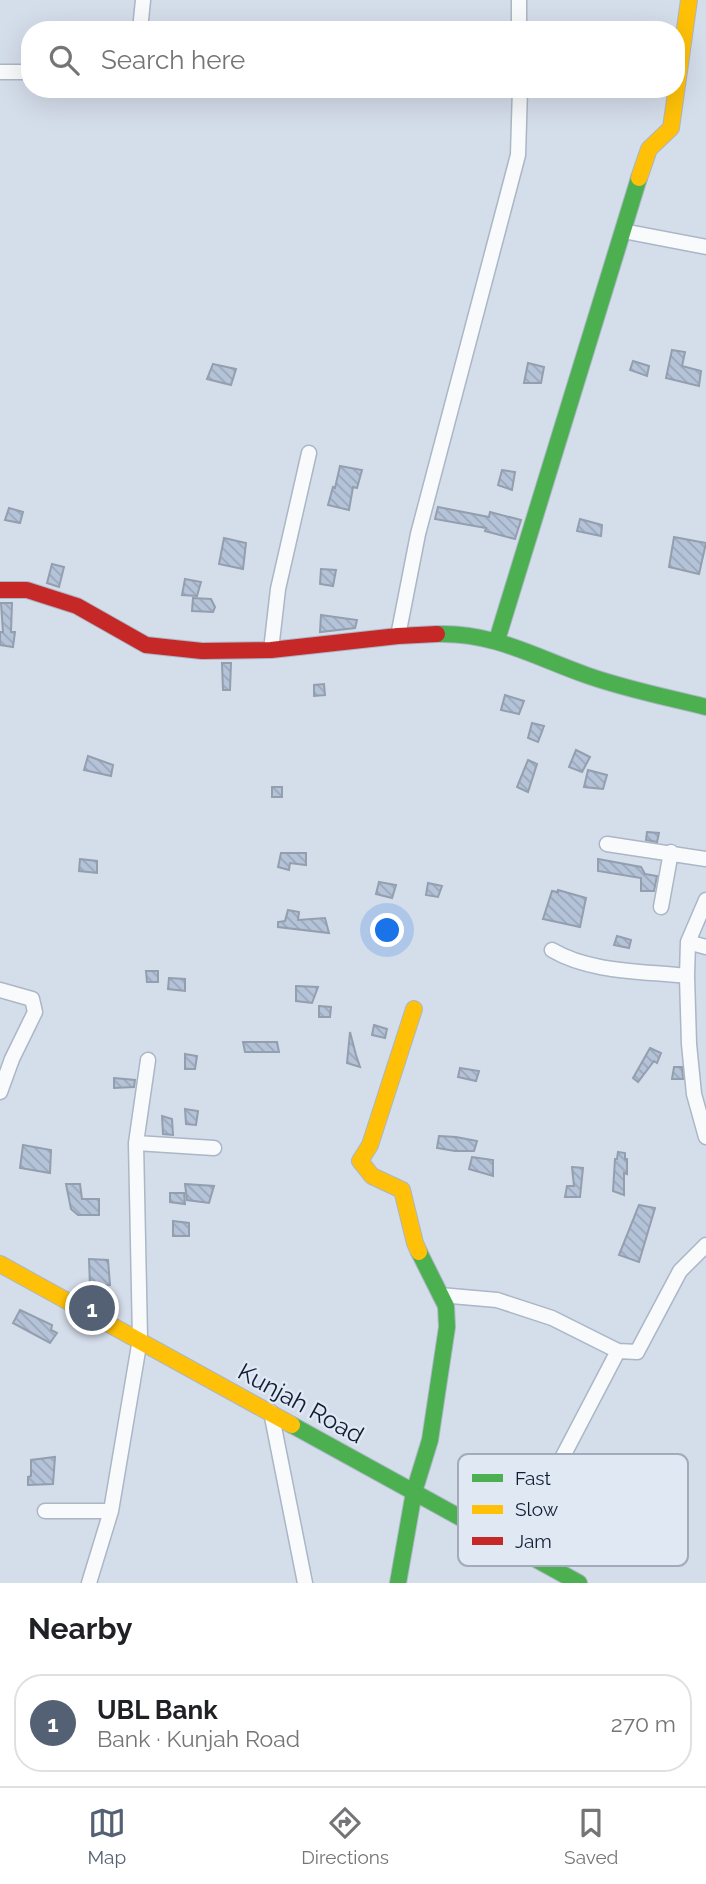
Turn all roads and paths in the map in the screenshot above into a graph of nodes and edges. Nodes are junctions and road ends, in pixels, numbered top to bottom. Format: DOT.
graph roads {
  1 [pos="144,0"];
  2 [pos="519,0"];
  3 [pos="689,0"];
  4 [pos="141,21"];
  5 [pos="519,21"];
  6 [pos="685,28"];
  7 [pos="0,72"];
  8 [pos="21,72"];
  9 [pos="520,98"];
  10 [pos="675,98"];
  11 [pos="623,231"];
  12 [pos="706,247"];
  13 [pos="309,453"];
  14 [pos="0,590"];
  15 [pos="398,636"];
  16 [pos="496,640"];
  17 [pos="271,650"];
  18 [pos="706,707"];
  19 [pos="607,844"];
  20 [pos="671,852"];
  21 [pos="706,859"];
  22 [pos="706,900"];
  23 [pos="661,906"];
  24 [pos="688,942"];
  25 [pos="706,947"];
  26 [pos="552,950"];
  27 [pos="687,976"];
  28 [pos="0,990"];
  29 [pos="414,1009"];
  30 [pos="148,1060"];
  31 [pos="0,1093"];
  32 [pos="706,1137"];
  33 [pos="136,1143"];
  34 [pos="214,1148"];
  35 [pos="706,1245"];
  36 [pos="0,1264"];
  37 [pos="440,1295"];
  38 [pos="140,1339"];
  39 [pos="618,1351"];
  40 [pos="271,1412"];
  41 [pos="564,1454"];
  42 [pos="414,1492"];
  43 [pos="45,1511"];
  44 [pos="111,1511"];
  45 [pos="458,1516"];
  46 [pos="548,1566"];
  47 [pos="89,1583"];
  48 [pos="305,1583"];
  49 [pos="398,1583"];
  50 [pos="579,1583"];
  1 -- 4 [label="street"];
  2 -- 5 [label="street"];
  3 -- 6 [label="street"];
  7 -- 8 [label="street"];
  9 -- 15 [label="street"];
  10 -- 11 [label="street"];
  11 -- 12 [label="street"];
  11 -- 16 [label="street"];
  13 -- 17 [label="street"];
  14 -- 17 [label="street"];
  15 -- 16 [label="street"];
  15 -- 17 [label="street"];
  16 -- 18 [label="street"];
  19 -- 20 [label="street"];
  20 -- 21 [label="street"];
  20 -- 23 [label="street"];
  22 -- 24 [label="street"];
  24 -- 25 [label="street"];
  24 -- 27 [label="street"];
  26 -- 27 [label="street"];
  27 -- 32 [label="street"];
  28 -- 31 [label="street"];
  29 -- 37 [label="street"];
  30 -- 33 [label="street"];
  33 -- 34 [label="street"];
  33 -- 38 [label="street"];
  35 -- 39 [label="street"];
  36 -- 38 [label="street, Kunjah Road"];
  37 -- 39 [label="street"];
  37 -- 42 [label="street"];
  38 -- 40 [label="street, Kunjah Road"];
  38 -- 44 [label="street"];
  39 -- 41 [label="street"];
  40 -- 42 [label="street, Kunjah Road"];
  40 -- 48 [label="street"];
  42 -- 45 [label="street, Kunjah Road"];
  42 -- 49 [label="street"];
  43 -- 44 [label="street"];
  44 -- 47 [label="street"];
  46 -- 50 [label="street, Kunjah Road"];
}
